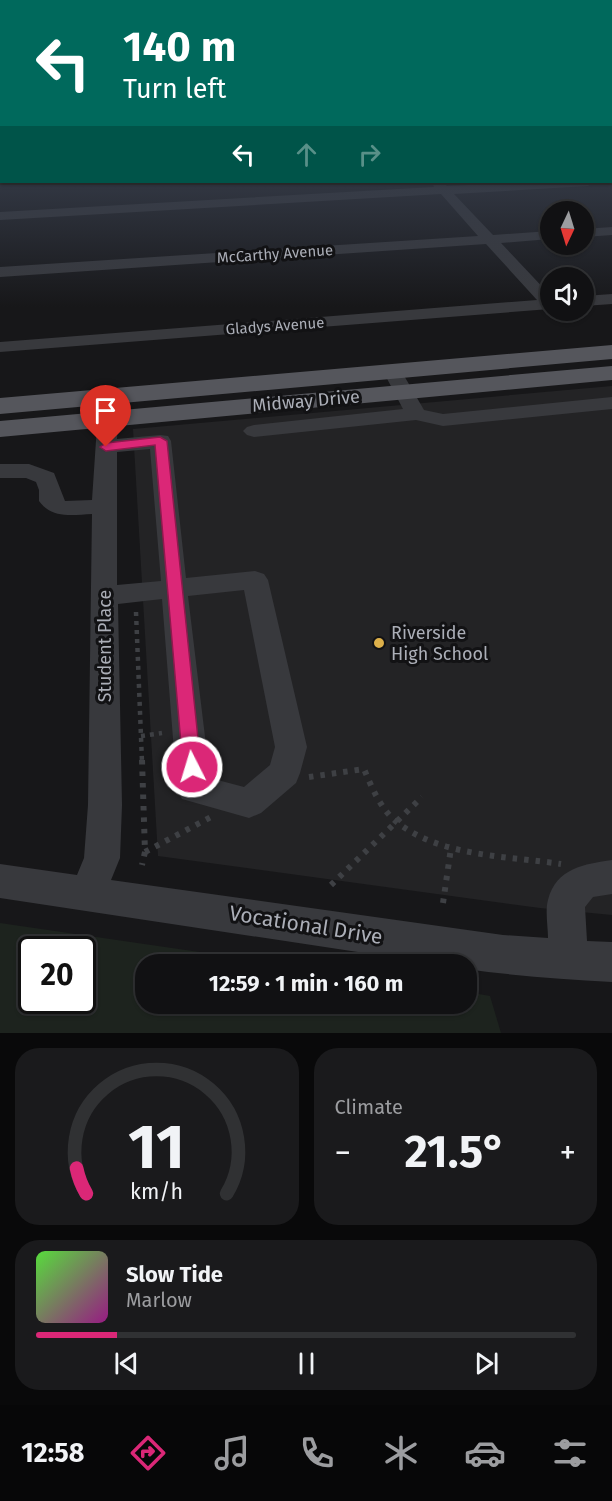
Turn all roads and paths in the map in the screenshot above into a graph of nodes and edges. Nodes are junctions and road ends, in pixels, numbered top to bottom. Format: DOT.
graph roads {
  1 [pos="85,210"];
  2 [pos="461,210"];
  3 [pos="0,216"];
  4 [pos="612,231"];
  5 [pos="594,232"];
  6 [pos="540,236"];
  7 [pos="489,240"];
  8 [pos="0,272"];
  9 [pos="540,294"];
  10 [pos="612,299"];
  11 [pos="594,300"];
  12 [pos="540,305"];
  13 [pos="0,347"];
  14 [pos="612,352"];
  15 [pos="612,373"];
  16 [pos="398,382"];
  17 [pos="612,403"];
  18 [pos="0,406"];
  19 [pos="416,414"];
  20 [pos="108,421"];
  21 [pos="0,429"];
  22 [pos="254,431"];
  23 [pos="0,471"];
  24 [pos="104,507"];
  25 [pos="175,588"];
  26 [pos="136,592"];
  27 [pos="105,596"];
  28 [pos="141,736"];
  29 [pos="166,741"];
  30 [pos="301,784"];
  31 [pos="422,797"];
  32 [pos="204,810"];
  33 [pos="214,815"];
  34 [pos="222,816"];
  35 [pos="396,822"];
  36 [pos="451,848"];
  37 [pos="146,852"];
  38 [pos="569,863"];
  39 [pos="142,866"];
  40 [pos="612,877"];
  41 [pos="0,881"];
  42 [pos="330,885"];
  43 [pos="87,893"];
  44 [pos="443,903"];
  45 [pos="568,961"];
  46 [pos="612,962"];
  1 -- 3 [label="street"];
  2 -- 7 [label="street"];
  4 -- 5 [label="street"];
  6 -- 7 [label="street, McCarthy Avenue"];
  7 -- 8 [label="street, McCarthy Avenue"];
  7 -- 9 [label="street"];
  10 -- 11 [label="street"];
  12 -- 13 [label="street, Gladys Avenue"];
  14 -- 16 [label="main road, Midway Drive"];
  15 -- 16 [label="main road, Midway Drive"];
  16 -- 19 [label="street"];
  16 -- 20 [label="main road, Midway Drive"];
  17 -- 19 [label="street"];
  18 -- 20 [label="main road, Midway Drive"];
  19 -- 22 [label="street"];
  20 -- 21 [label="main road, Midway Drive"];
  20 -- 24 [label="street, Student Place"];
  20 -- 25 [label="street"];
  23 -- 24 [label="street"];
  24 -- 27 [label="street, Student Place"];
  25 -- 25 [label="street"];
  25 -- 26 [label="street"];
  26 -- 27 [label="street"];
  26 -- 28 [label="path"];
  27 -- 43 [label="street, Student Place"];
  28 -- 29 [label="path"];
  28 -- 37 [label="path"];
  30 -- 35 [label="path"];
  31 -- 35 [label="path"];
  32 -- 33 [label="path"];
  33 -- 34 [label="path"];
  33 -- 37 [label="path"];
  35 -- 36 [label="path"];
  35 -- 42 [label="path"];
  36 -- 38 [label="path"];
  36 -- 44 [label="path"];
  37 -- 39 [label="path"];
  40 -- 45 [label="street"];
  41 -- 43 [label="street, Vocational Drive"];
  43 -- 45 [label="street, Vocational Drive"];
  45 -- 46 [label="street, Vocational Drive"];
}
